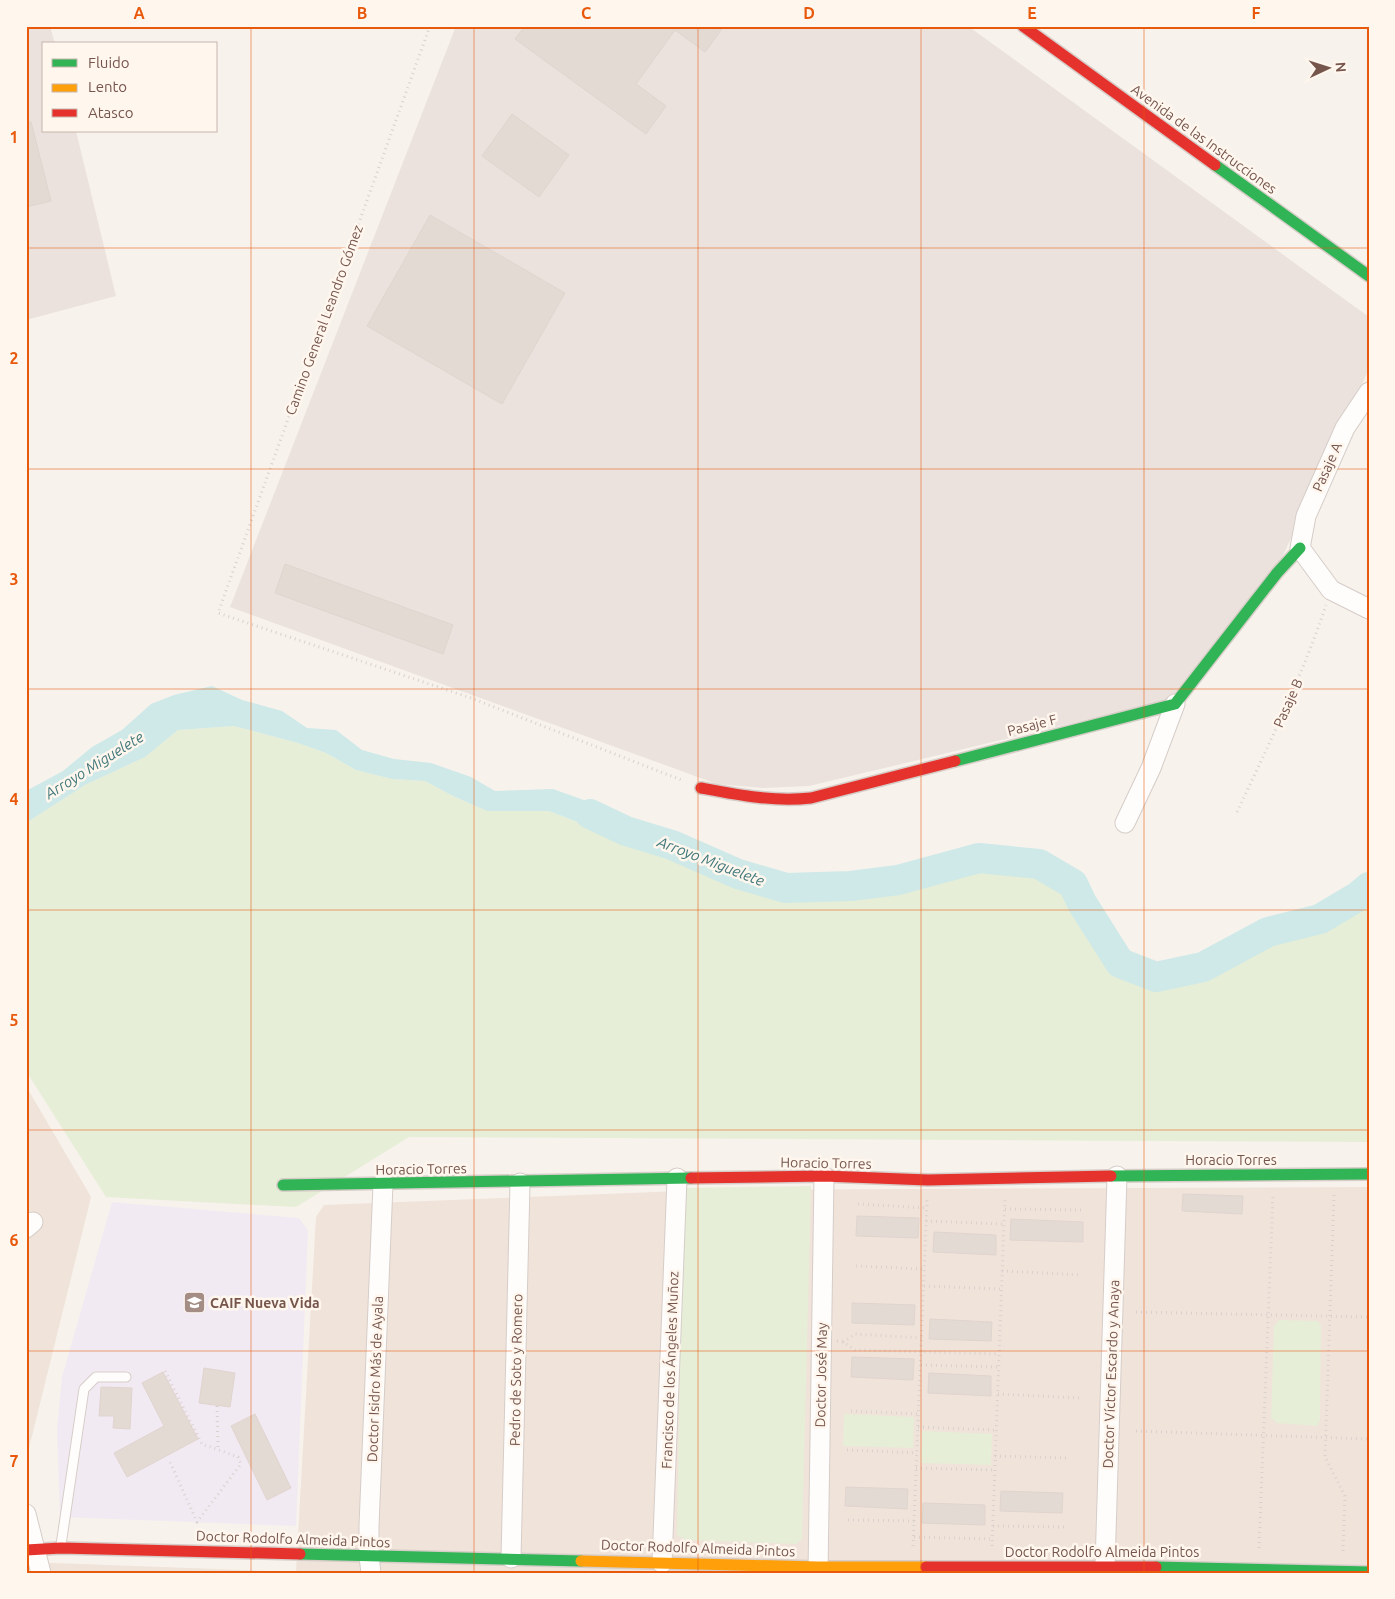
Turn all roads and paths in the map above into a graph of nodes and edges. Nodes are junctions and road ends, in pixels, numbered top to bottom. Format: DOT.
graph roads {
  1 [pos="430,26"];
  2 [pos="1023,26"];
  3 [pos="1369,276"];
  4 [pos="1369,392"];
  5 [pos="1300,548"];
  6 [pos="1331,590"];
  7 [pos="1369,608"];
  8 [pos="1175,704"];
  9 [pos="701,788"];
  10 [pos="1237,812"];
  11 [pos="1125,823"];
  12 [pos="1274,1174"];
  13 [pos="1335,1174"];
  14 [pos="1369,1174"];
  15 [pos="824,1176"];
  16 [pos="1117,1176"];
  17 [pos="677,1178"];
  18 [pos="1006,1179"];
  19 [pos="928,1180"];
  20 [pos="520,1182"];
  21 [pos="383,1184"];
  22 [pos="283,1185"];
  23 [pos="858,1204"];
  24 [pos="927,1208"];
  25 [pos="1005,1209"];
  26 [pos="1084,1210"];
  27 [pos="926,1221"];
  28 [pos="1004,1224"];
  29 [pos="856,1266"];
  30 [pos="924,1269"];
  31 [pos="1002,1271"];
  32 [pos="1081,1275"];
  33 [pos="924,1286"];
  34 [pos="1001,1289"];
  35 [pos="1136,1312"];
  36 [pos="1269,1314"];
  37 [pos="1329,1316"];
  38 [pos="1369,1317"];
  39 [pos="922,1338"];
  40 [pos="821,1340"];
  41 [pos="843,1342"];
  42 [pos="921,1352"];
  43 [pos="999,1354"];
  44 [pos="921,1365"];
  45 [pos="998,1367"];
  46 [pos="165,1372"];
  47 [pos="126,1377"];
  48 [pos="998,1394"];
  49 [pos="1082,1398"];
  50 [pos="217,1406"];
  51 [pos="851,1411"];
  52 [pos="919,1414"];
  53 [pos="918,1427"];
  54 [pos="996,1430"];
  55 [pos="1136,1432"];
  56 [pos="1264,1436"];
  57 [pos="1325,1438"];
  58 [pos="1369,1440"];
  59 [pos="218,1450"];
  60 [pos="847,1450"];
  61 [pos="917,1453"];
  62 [pos="995,1456"];
  63 [pos="1067,1458"];
  64 [pos="170,1462"];
  65 [pos="916,1468"];
  66 [pos="995,1470"];
  67 [pos="26,1514"];
  68 [pos="848,1520"];
  69 [pos="914,1521"];
  70 [pos="993,1526"];
  71 [pos="1064,1527"];
  72 [pos="914,1537"];
  73 [pos="992,1538"];
  74 [pos="61,1548"];
  75 [pos="31,1550"];
  76 [pos="511,1558"];
  77 [pos="662,1562"];
  78 [pos="370,1565"];
  79 [pos="912,1566"];
  80 [pos="991,1566"];
  81 [pos="1258,1568"];
  82 [pos="1106,1569"];
  83 [pos="818,1570"];
  84 [pos="1342,1571"];
  85 [pos="1369,1572"];
  86 [pos="41,1573"];
  1 -- 9 [label="path, Camino General Leandro Gómez"];
  2 -- 3 [label="street, Avenida de las Instrucciones"];
  4 -- 5 [label="street, Pasaje A"];
  5 -- 6 [label="street"];
  5 -- 8 [label="street"];
  6 -- 7 [label="street"];
  6 -- 10 [label="path, Pasaje B"];
  8 -- 9 [label="street, Pasaje F"];
  8 -- 11 [label="street"];
  12 -- 13 [label="street, Horacio Torres"];
  12 -- 16 [label="street, Horacio Torres"];
  12 -- 36 [label="path"];
  13 -- 14 [label="street, Horacio Torres"];
  13 -- 37 [label="path"];
  15 -- 17 [label="street, Horacio Torres"];
  15 -- 19 [label="street, Horacio Torres"];
  15 -- 40 [label="street, Doctor José May"];
  16 -- 18 [label="street, Horacio Torres"];
  16 -- 82 [label="street, Doctor Víctor Escardo y Anaya"];
  17 -- 20 [label="street, Horacio Torres"];
  17 -- 77 [label="street, Francisco de los Ángeles Muñoz"];
  18 -- 19 [label="street, Horacio Torres"];
  18 -- 25 [label="path"];
  19 -- 24 [label="path"];
  20 -- 21 [label="street, Horacio Torres"];
  20 -- 76 [label="street, Pedro de Soto y Romero"];
  21 -- 22 [label="street, Horacio Torres"];
  21 -- 78 [label="street, Doctor Isidro Más de Ayala"];
  23 -- 24 [label="path"];
  24 -- 27 [label="path"];
  25 -- 26 [label="path"];
  25 -- 28 [label="path"];
  27 -- 28 [label="path"];
  27 -- 30 [label="path"];
  28 -- 31 [label="path"];
  29 -- 30 [label="path"];
  30 -- 33 [label="path"];
  31 -- 32 [label="path"];
  31 -- 34 [label="path"];
  33 -- 34 [label="path"];
  33 -- 39 [label="path"];
  34 -- 43 [label="path"];
  35 -- 36 [label="path"];
  36 -- 37 [label="path"];
  36 -- 56 [label="path"];
  37 -- 38 [label="path"];
  37 -- 57 [label="path"];
  39 -- 41 [label="path"];
  39 -- 42 [label="path"];
  40 -- 41 [label="path"];
  40 -- 83 [label="street, Doctor José May"];
  41 -- 42 [label="path"];
  42 -- 43 [label="path"];
  42 -- 44 [label="path"];
  43 -- 45 [label="path"];
  44 -- 45 [label="path"];
  44 -- 52 [label="path"];
  45 -- 48 [label="path"];
  46 -- 59 [label="path"];
  47 -- 74 [label="lane"];
  48 -- 49 [label="path"];
  48 -- 54 [label="path"];
  50 -- 59 [label="path"];
  51 -- 52 [label="path"];
  52 -- 53 [label="path"];
  53 -- 54 [label="path"];
  53 -- 61 [label="path"];
  54 -- 62 [label="path"];
  55 -- 56 [label="path"];
  56 -- 57 [label="path"];
  56 -- 81 [label="path"];
  57 -- 58 [label="path"];
  57 -- 84 [label="path"];
  59 -- 64 [label="path"];
  60 -- 61 [label="path"];
  61 -- 65 [label="path"];
  62 -- 63 [label="path"];
  62 -- 66 [label="path"];
  65 -- 66 [label="path"];
  65 -- 69 [label="path"];
  66 -- 70 [label="path"];
  67 -- 75 [label="street"];
  68 -- 69 [label="path"];
  69 -- 72 [label="path"];
  70 -- 71 [label="path"];
  70 -- 73 [label="path"];
  72 -- 73 [label="path"];
  72 -- 79 [label="path"];
  73 -- 80 [label="path"];
  74 -- 75 [label="street, Doctor Rodolfo Almeida Pintos"];
  74 -- 78 [label="street, Doctor Rodolfo Almeida Pintos"];
  75 -- 86 [label="street"];
  76 -- 77 [label="street, Doctor Rodolfo Almeida Pintos"];
  76 -- 78 [label="street, Doctor Rodolfo Almeida Pintos"];
  77 -- 83 [label="street, Doctor Rodolfo Almeida Pintos"];
  79 -- 80 [label="street, Doctor Rodolfo Almeida Pintos"];
  79 -- 83 [label="street, Doctor Rodolfo Almeida Pintos"];
  80 -- 82 [label="street, Doctor Rodolfo Almeida Pintos"];
  81 -- 82 [label="street, Doctor Rodolfo Almeida Pintos"];
  81 -- 84 [label="street, Doctor Rodolfo Almeida Pintos"];
  84 -- 85 [label="street, Doctor Rodolfo Almeida Pintos"];
}
